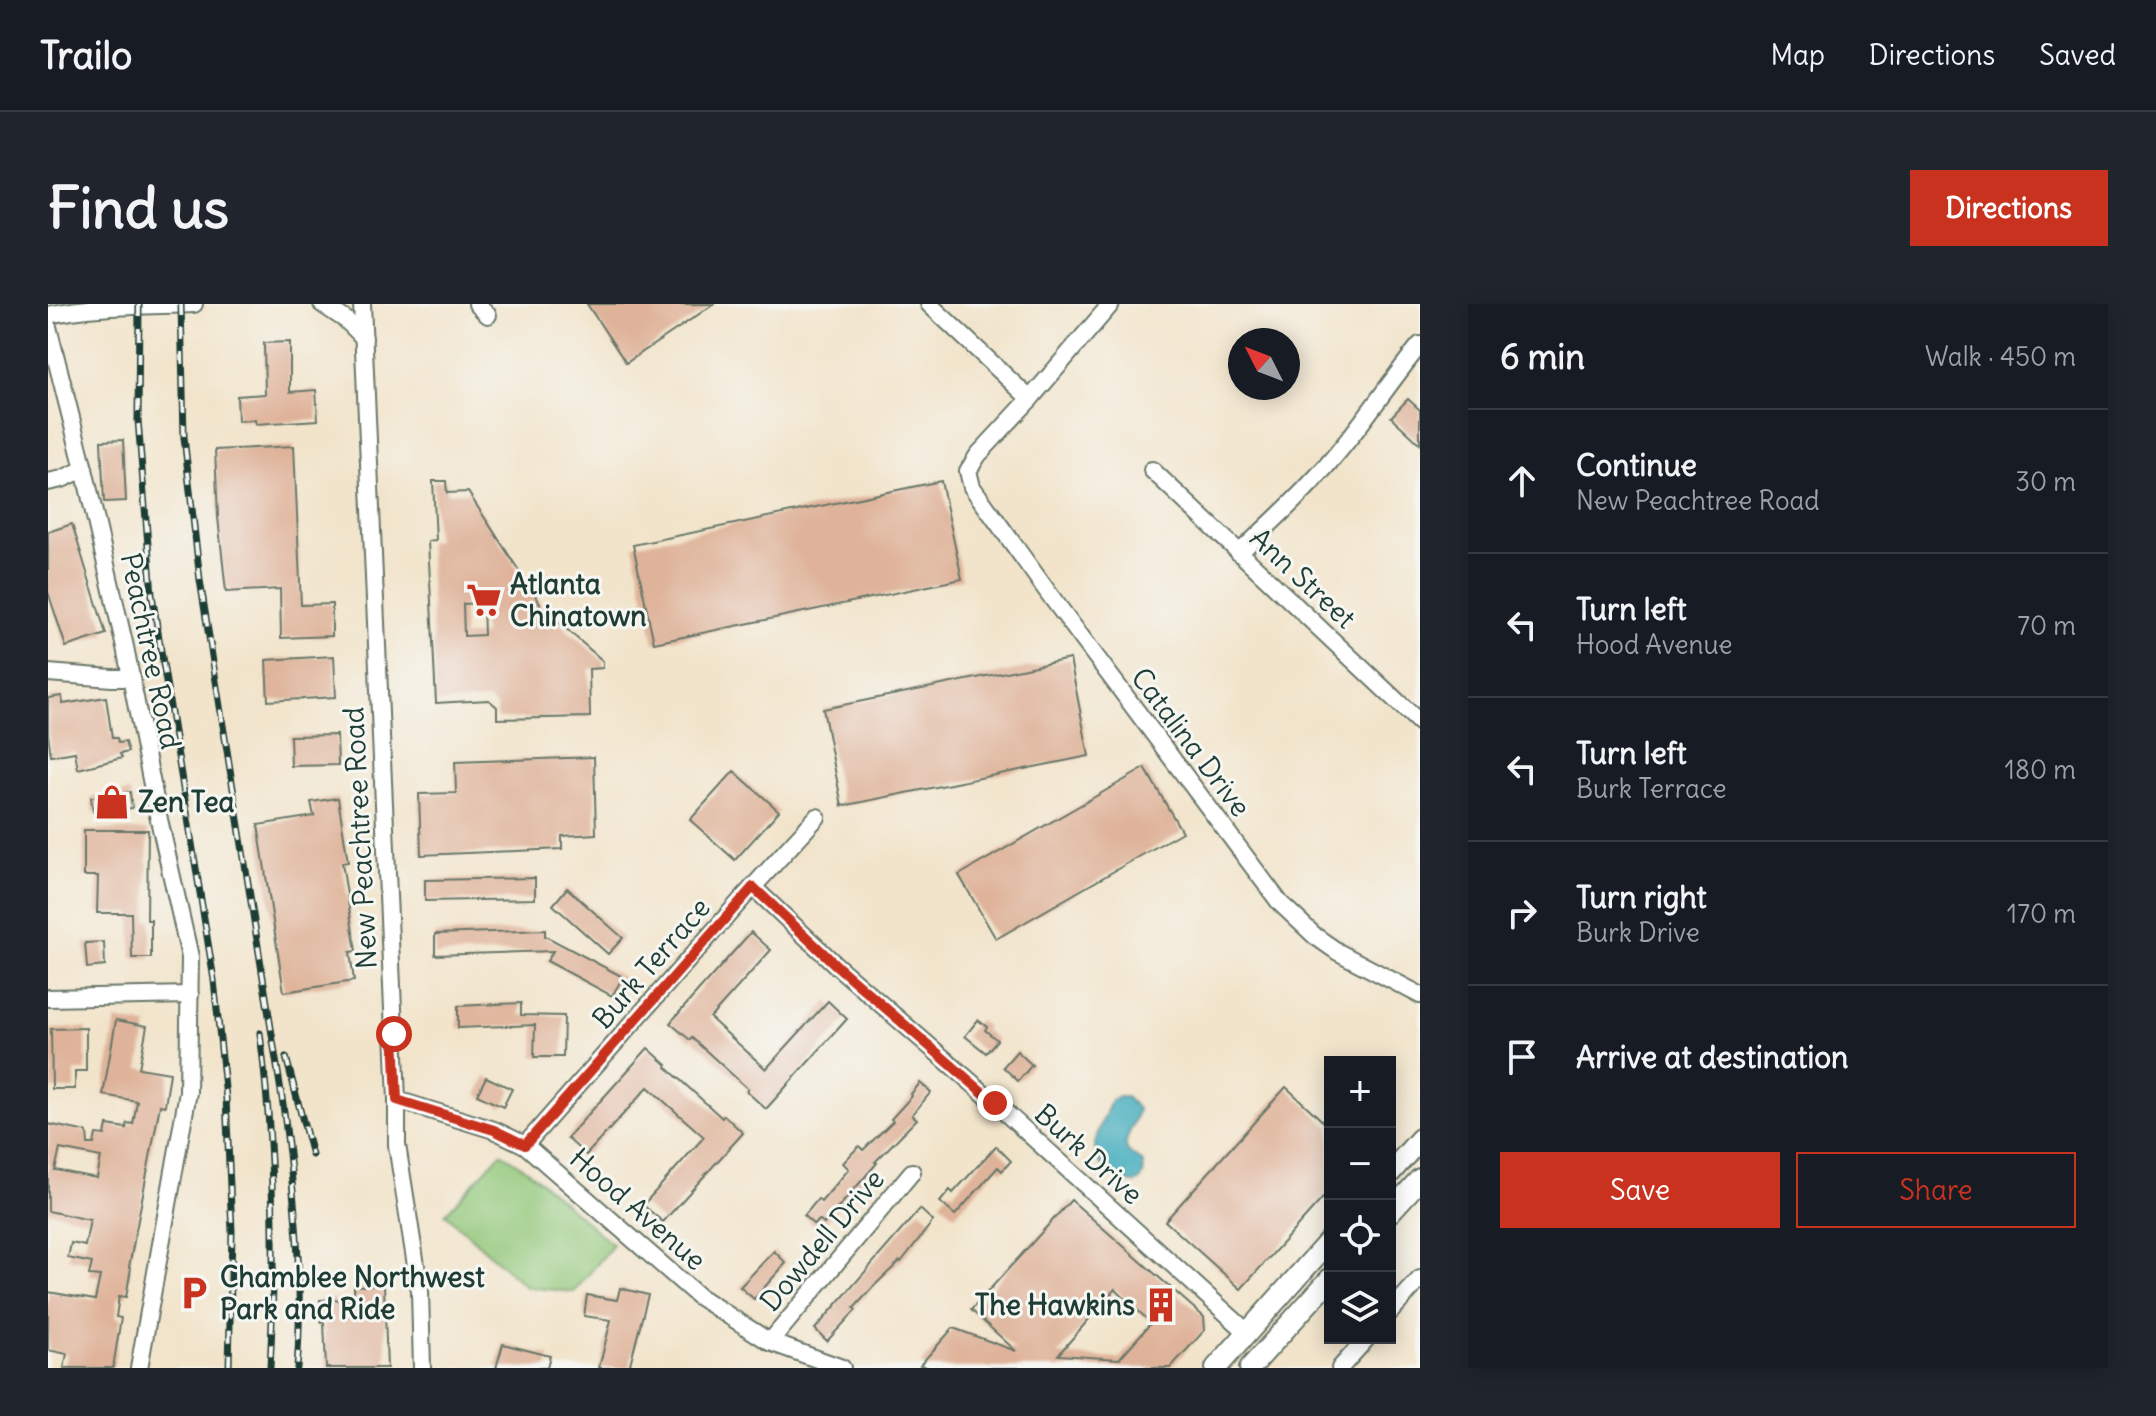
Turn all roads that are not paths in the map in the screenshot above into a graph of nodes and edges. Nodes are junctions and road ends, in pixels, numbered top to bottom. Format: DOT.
graph roads {
  1 [pos="194,304"];
  2 [pos="322,304"];
  3 [pos="362,304"];
  4 [pos="929,304"];
  5 [pos="1111,304"];
  6 [pos="48,315"];
  7 [pos="49,331"];
  8 [pos="364,338"];
  9 [pos="1420,345"];
  10 [pos="1030,399"];
  11 [pos="84,469"];
  12 [pos="1152,470"];
  13 [pos="48,482"];
  14 [pos="1239,553"];
  15 [pos="48,673"];
  16 [pos="132,678"];
  17 [pos="1420,723"];
  18 [pos="817,817"];
  19 [pos="753,887"];
  20 [pos="190,995"];
  21 [pos="1420,995"];
  22 [pos="48,998"];
  23 [pos="397,1100"];
  24 [pos="422,1108"];
  25 [pos="1420,1139"];
  26 [pos="397,1145"];
  27 [pos="525,1145"];
  28 [pos="1396,1166"];
  29 [pos="912,1172"];
  30 [pos="1420,1179"];
  31 [pos="1396,1205"];
  32 [pos="1324,1247"];
  33 [pos="1420,1279"];
  34 [pos="1324,1286"];
  35 [pos="1396,1305"];
  36 [pos="1247,1332"];
  37 [pos="770,1342"];
  38 [pos="1362,1344"];
  39 [pos="139,1368"];
  40 [pos="422,1368"];
  41 [pos="842,1368"];
  42 [pos="1216,1368"];
  43 [pos="1250,1368"];
  44 [pos="1340,1368"];
  1 -- 6 [label="street"];
  2 -- 8 [label="street"];
  3 -- 8 [label="street, New Peachtree Road"];
  4 -- 10 [label="street"];
  5 -- 10 [label="street"];
  7 -- 11 [label="street, Peachtree Road"];
  8 -- 23 [label="street, New Peachtree Road"];
  9 -- 14 [label="street"];
  10 -- 21 [label="street, Catalina Drive"];
  11 -- 13 [label="street"];
  11 -- 16 [label="street, Peachtree Road"];
  12 -- 14 [label="street, Ann Street"];
  14 -- 17 [label="street, Ann Street"];
  15 -- 16 [label="street"];
  16 -- 20 [label="street, Peachtree Road"];
  18 -- 19 [label="street, Burk Terrace"];
  19 -- 27 [label="street, Burk Terrace"];
  19 -- 36 [label="street, Burk Drive"];
  20 -- 22 [label="street"];
  20 -- 39 [label="street, Peachtree Road"];
  23 -- 24 [label="street, Hood Avenue"];
  23 -- 26 [label="street, New Peachtree Road"];
  24 -- 26 [label="street"];
  24 -- 27 [label="street, Hood Avenue"];
  25 -- 28 [label="main road"];
  26 -- 40 [label="street, New Peachtree Road"];
  27 -- 37 [label="street, Hood Avenue"];
  29 -- 37 [label="street, Dowdell Drive"];
  30 -- 31 [label="main road"];
  32 -- 36 [label="main road"];
  33 -- 35 [label="street"];
  34 -- 43 [label="main road"];
  36 -- 42 [label="main road"];
  37 -- 41 [label="street, Hood Avenue"];
  38 -- 44 [label="street"];
}
